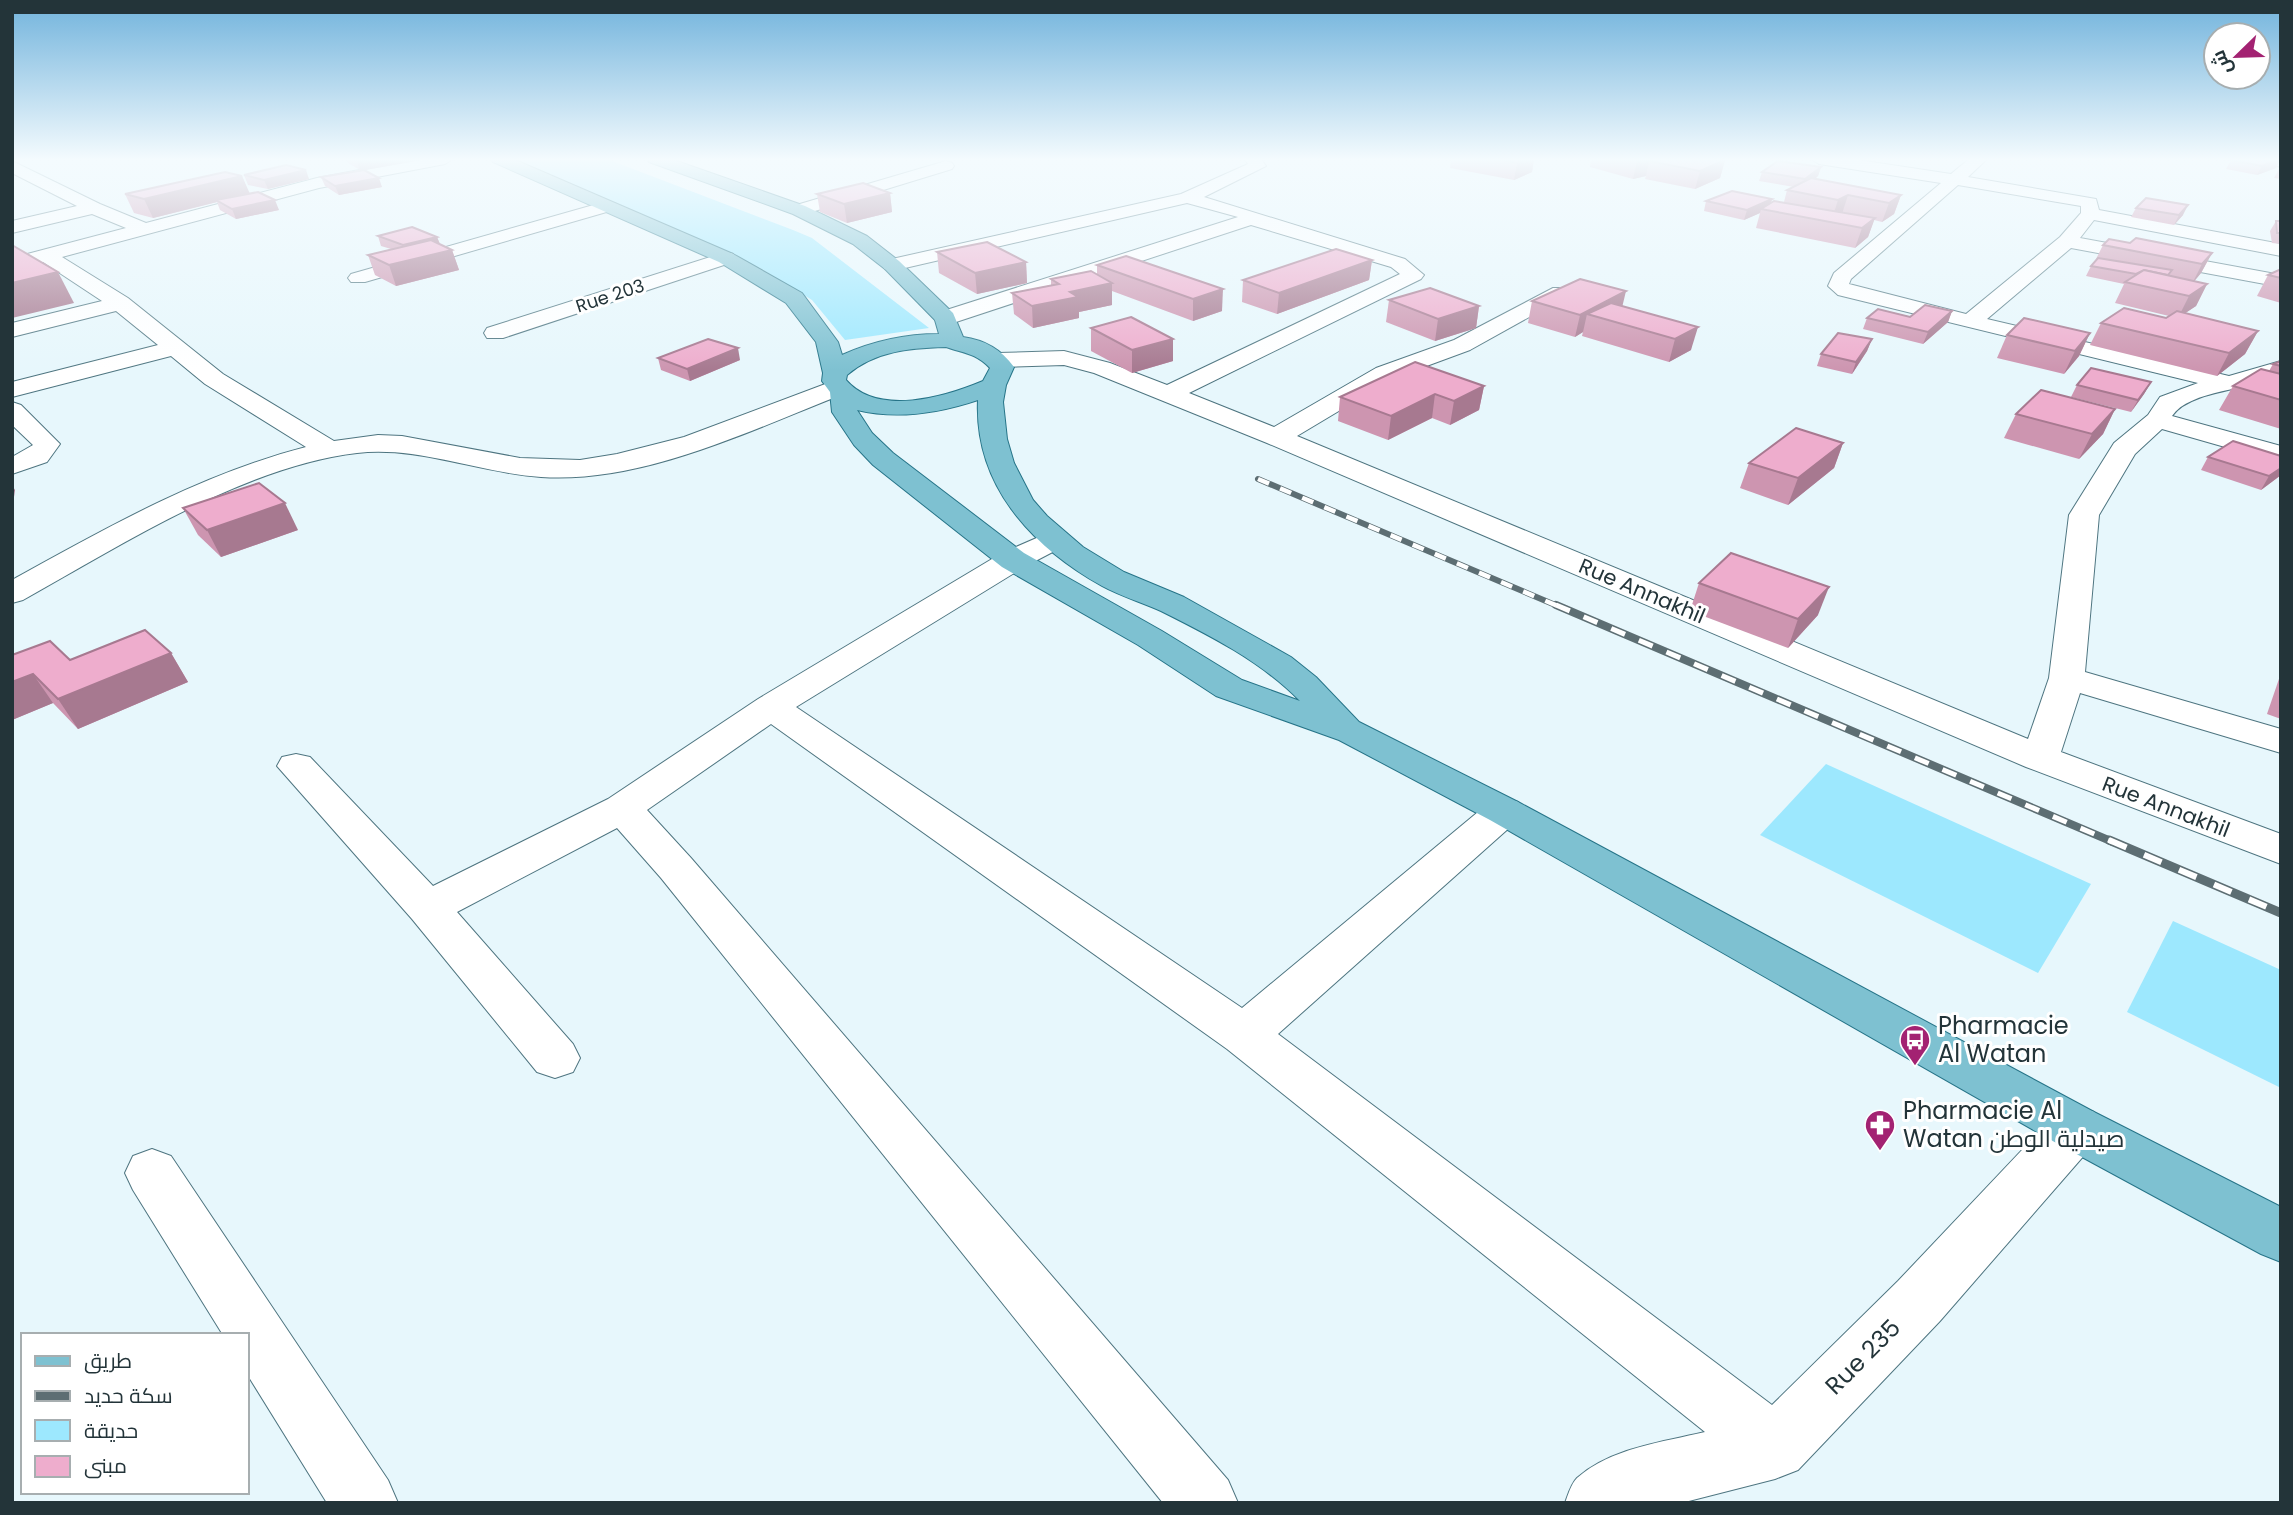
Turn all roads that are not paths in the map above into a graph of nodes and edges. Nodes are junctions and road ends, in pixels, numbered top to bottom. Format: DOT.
graph roads {
  1 [pos="137,230"];
  2 [pos="523,230"];
  3 [pos="660,230"];
  4 [pos="839,230"];
  5 [pos="1047,230"];
  6 [pos="1218,230"];
  7 [pos="1287,230"];
  8 [pos="1895,230"];
  9 [pos="2076,230"];
  10 [pos="2170,230"];
  11 [pos="2067,240"];
  12 [pos="2281,250"];
  13 [pos="46,255"];
  14 [pos="726,258"];
  15 [pos="12,264"];
  16 [pos="892,265"];
  17 [pos="358,278"];
  18 [pos="2281,281"];
  19 [pos="1560,292"];
  20 [pos="120,303"];
  21 [pos="945,318"];
  22 [pos="1971,321"];
  23 [pos="12,330"];
  24 [pos="495,333"];
  25 [pos="954,343"];
  26 [pos="176,348"];
  27 [pos="2281,368"];
  28 [pos="995,373"];
  29 [pos="2227,383"];
  30 [pos="838,385"];
  31 [pos="12,390"];
  32 [pos="1168,394"];
  33 [pos="12,410"];
  34 [pos="2157,421"];
  35 [pos="1276,437"];
  36 [pos="329,450"];
  37 [pos="2281,455"];
  38 [pos="12,466"];
  39 [pos="1055,539"];
  40 [pos="1013,559"];
  41 [pos="19,587"];
  42 [pos="2067,678"];
  43 [pos="771,707"];
  44 [pos="1352,732"];
  45 [pos="2281,741"];
  46 [pos="2040,758"];
  47 [pos="296,766"];
  48 [pos="622,808"];
  49 [pos="1504,811"];
  50 [pos="2281,850"];
  51 [pos="428,908"];
  52 [pos="1244,1035"];
  53 [pos="555,1058"];
  54 [pos="2076,1128"];
  55 [pos="152,1173"];
  56 [pos="2281,1236"];
  57 [pos="1775,1447"];
  58 [pos="365,1503"];
  59 [pos="1205,1503"];
  60 [pos="1598,1503"];
  1 -- 13 [label="street"];
  2 -- 17 [label="street"];
  3 -- 14 [label="main road"];
  4 -- 16 [label="main road"];
  5 -- 16 [label="street"];
  6 -- 21 [label="street"];
  7 -- 32 [label="street"];
  8 -- 22 [label="street"];
  9 -- 11 [label="street"];
  10 -- 12 [label="street"];
  11 -- 18 [label="street"];
  11 -- 22 [label="street"];
  13 -- 15 [label="street"];
  13 -- 20 [label="street"];
  14 -- 24 [label="street, Rue 203"];
  14 -- 30 [label="main road"];
  16 -- 21 [label="main road"];
  19 -- 35 [label="street"];
  20 -- 23 [label="street"];
  20 -- 26 [label="street"];
  21 -- 25 [label="main road"];
  22 -- 29 [label="street"];
  25 -- 28 [label="main road"];
  25 -- 30 [label="main road"];
  26 -- 31 [label="street"];
  26 -- 36 [label="street"];
  27 -- 29 [label="street"];
  28 -- 30 [label="main road"];
  28 -- 32 [label="street, Rue Annakhil"];
  28 -- 39 [label="main road"];
  29 -- 34 [label="street"];
  30 -- 36 [label="street"];
  30 -- 40 [label="main road"];
  32 -- 35 [label="street, Rue Annakhil"];
  33 -- 38 [label="street"];
  34 -- 37 [label="street"];
  34 -- 42 [label="street"];
  35 -- 46 [label="street, Rue Annakhil"];
  36 -- 41 [label="street"];
  39 -- 40 [label="street"];
  39 -- 44 [label="main road"];
  40 -- 43 [label="street"];
  40 -- 44 [label="main road"];
  42 -- 45 [label="street"];
  42 -- 46 [label="street"];
  43 -- 48 [label="street"];
  43 -- 52 [label="street"];
  44 -- 49 [label="main road"];
  46 -- 50 [label="street, Rue Annakhil"];
  47 -- 51 [label="street"];
  48 -- 51 [label="street"];
  48 -- 59 [label="street"];
  49 -- 52 [label="street"];
  49 -- 54 [label="main road"];
  51 -- 53 [label="street"];
  52 -- 57 [label="street"];
  54 -- 56 [label="main road"];
  54 -- 57 [label="street, Rue 235"];
  55 -- 58 [label="street"];
  57 -- 60 [label="street"];
}
